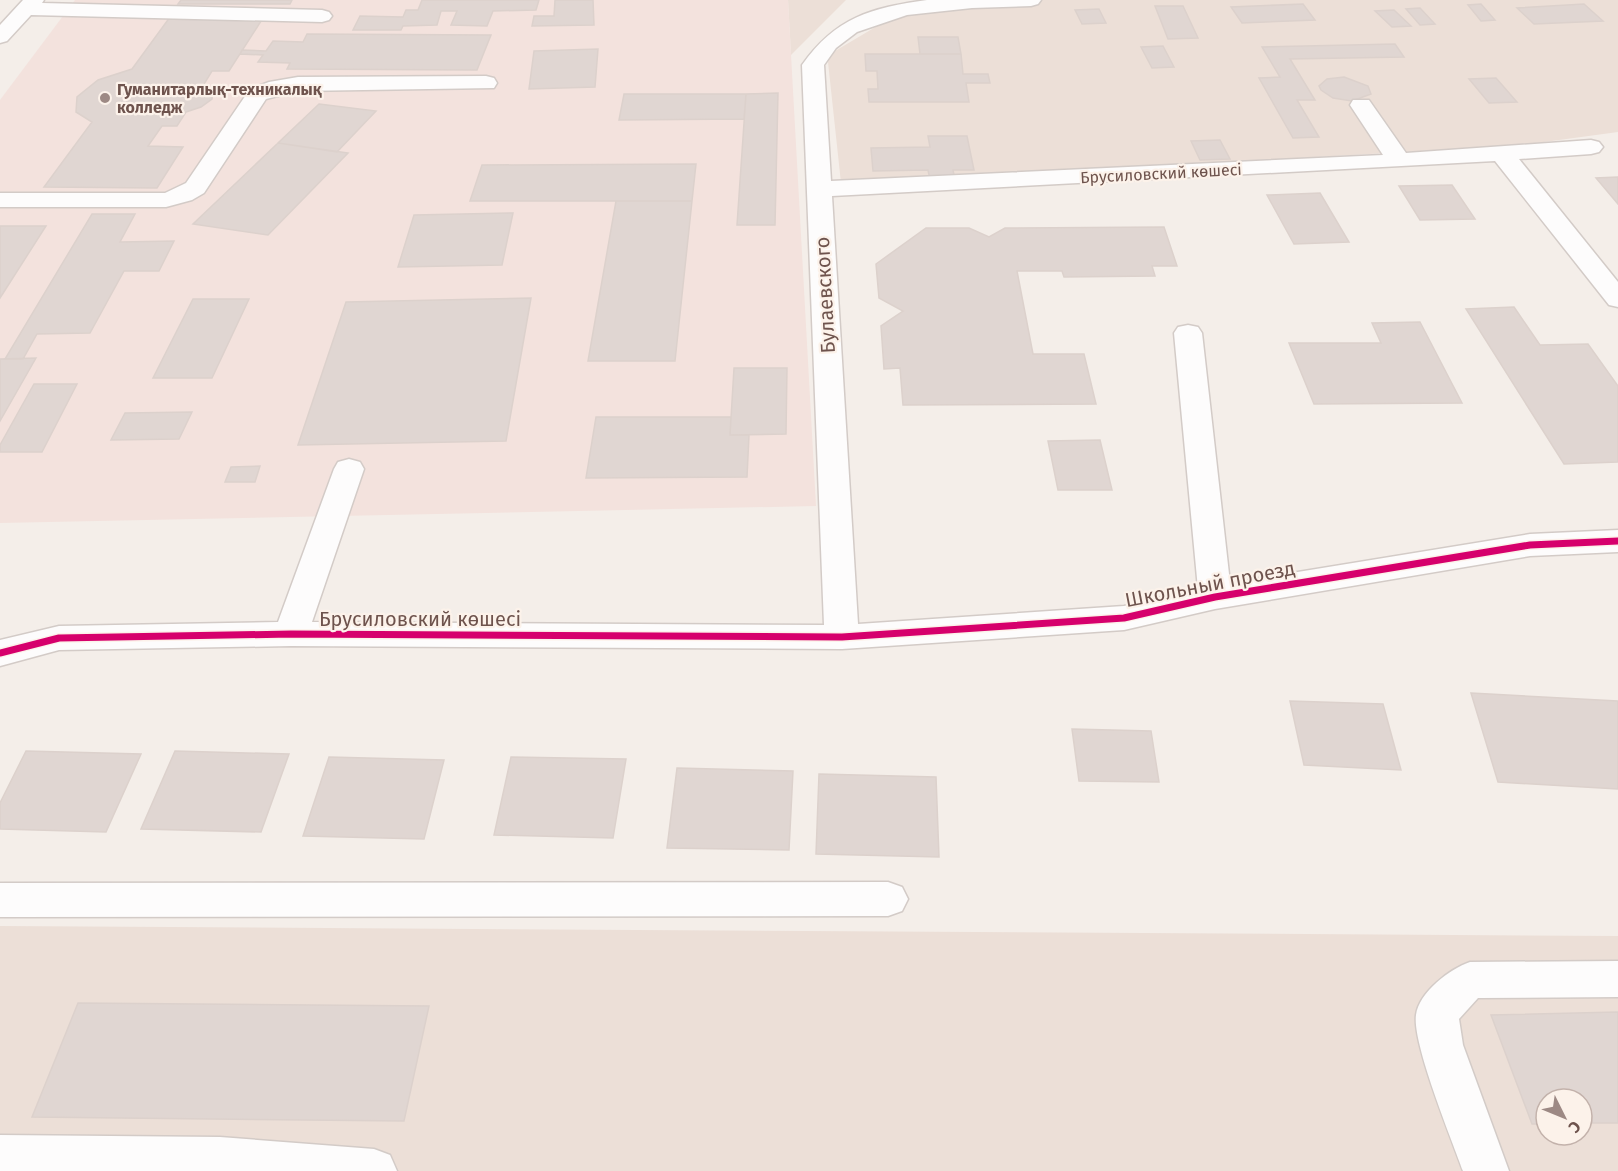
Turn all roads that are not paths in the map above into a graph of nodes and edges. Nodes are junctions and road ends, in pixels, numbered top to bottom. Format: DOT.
graph roads {
  1 [pos="1030,0"];
  2 [pos="30,5"];
  3 [pos="322,16"];
  4 [pos="0,37"];
  5 [pos="486,83"];
  6 [pos="1360,105"];
  7 [pos="1591,147"];
  8 [pos="1502,154"];
  9 [pos="1399,161"];
  10 [pos="820,189"];
  11 [pos="0,200"];
  12 [pos="1618,299"];
  13 [pos="1188,333"];
  14 [pos="349,469"];
  15 [pos="1618,542"];
  16 [pos="1215,597"];
  17 [pos="291,634"];
  18 [pos="842,638"];
  19 [pos="0,653"];
  20 [pos="888,899"];
  21 [pos="0,900"];
  22 [pos="1618,980"];
  23 [pos="0,1157"];
  24 [pos="374,1171"];
  25 [pos="1486,1171"];
  1 -- 10 [label="street, Булаевского"];
  2 -- 3 [label="street"];
  2 -- 4 [label="street"];
  5 -- 11 [label="street"];
  6 -- 9 [label="street"];
  7 -- 8 [label="street, Брусиловский көшесі"];
  8 -- 9 [label="street, Брусиловский көшесі"];
  8 -- 12 [label="street"];
  9 -- 10 [label="street, Брусиловский көшесі"];
  10 -- 18 [label="street, Булаевского"];
  13 -- 16 [label="street"];
  14 -- 17 [label="street"];
  15 -- 16 [label="street, Школьный проезд"];
  16 -- 18 [label="street, Школьный проезд"];
  17 -- 18 [label="street, Брусиловский көшесі"];
  17 -- 19 [label="street, Брусиловский көшесі"];
  20 -- 21 [label="street"];
  22 -- 25 [label="street"];
  23 -- 24 [label="street"];
}
